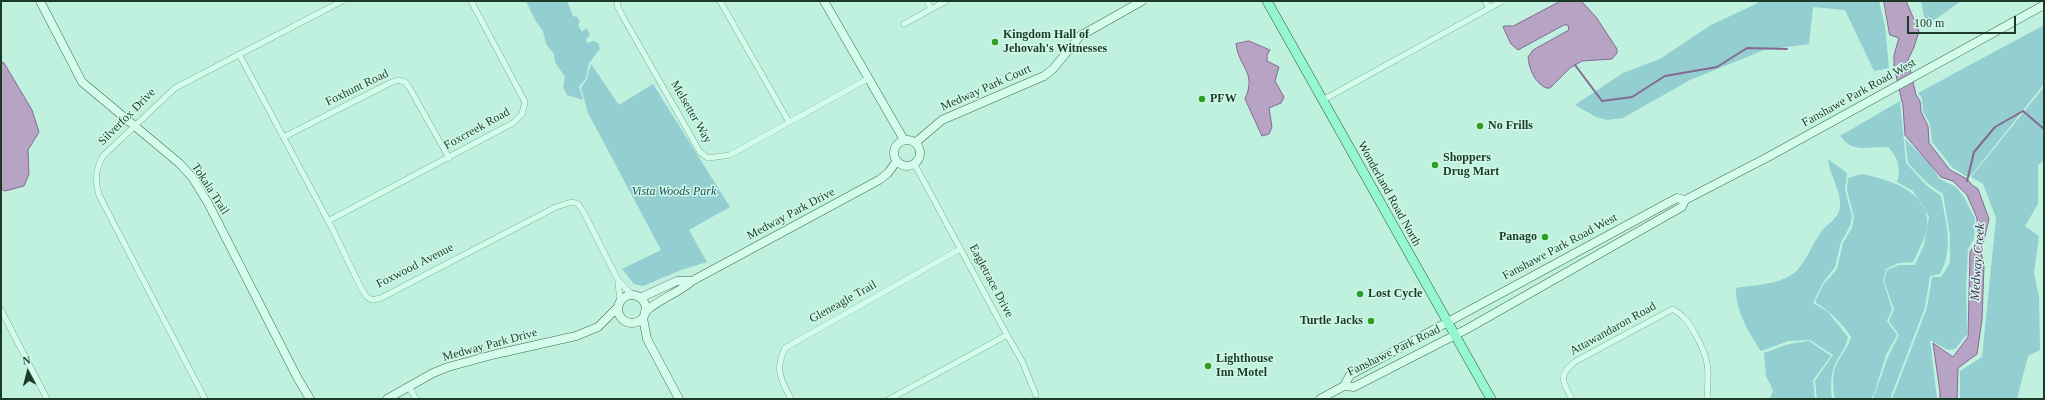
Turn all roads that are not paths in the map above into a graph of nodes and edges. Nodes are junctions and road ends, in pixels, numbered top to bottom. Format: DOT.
graph roads {
  1 [pos="40,1"];
  2 [pos="342,1"];
  3 [pos="471,1"];
  4 [pos="617,1"];
  5 [pos="720,1"];
  6 [pos="824,1"];
  7 [pos="927,1"];
  8 [pos="946,1"];
  9 [pos="1142,1"];
  10 [pos="1267,1"];
  11 [pos="1485,1"];
  12 [pos="1502,1"];
  13 [pos="2044,5"];
  14 [pos="1489,8"];
  15 [pos="931,9"];
  16 [pos="904,24"];
  17 [pos="239,54"];
  18 [pos="869,78"];
  19 [pos="1323,100"];
  20 [pos="789,122"];
  21 [pos="134,126"];
  22 [pos="284,137"];
  23 [pos="904,140"];
  24 [pos="915,143"];
  25 [pos="448,158"];
  26 [pos="896,162"];
  27 [pos="914,164"];
  28 [pos="1685,200"];
  29 [pos="328,220"];
  30 [pos="960,249"];
  31 [pos="618,280"];
  32 [pos="692,281"];
  33 [pos="636,297"];
  34 [pos="619,304"];
  35 [pos="1,310"];
  36 [pos="644,315"];
  37 [pos="3,316"];
  38 [pos="628,322"];
  39 [pos="1448,322"];
  40 [pos="604,323"];
  41 [pos="1455,334"];
  42 [pos="1007,335"];
  43 [pos="647,339"];
  44 [pos="1344,386"];
  45 [pos="409,387"];
  46 [pos="1036,395"];
  47 [pos="48,399"];
  48 [pos="206,399"];
  49 [pos="310,399"];
  50 [pos="387,399"];
  51 [pos="416,399"];
  52 [pos="679,399"];
  53 [pos="791,399"];
  54 [pos="890,399"];
  55 [pos="1320,399"];
  56 [pos="1491,399"];
  57 [pos="1572,399"];
  58 [pos="1708,399"];
  1 -- 21 [label="street, Tokala Trail"];
  2 -- 17 [label="street, Silverfox Drive"];
  3 -- 25 [label="street, Foxcreek Road"];
  4 -- 20 [label="street, Melsetter Way"];
  5 -- 20 [label="street"];
  6 -- 18 [label="street"];
  7 -- 15 [label="street"];
  8 -- 15 [label="street"];
  9 -- 24 [label="street, Medway Park Court"];
  10 -- 19 [label="main road, Wonderland Road North"];
  11 -- 14 [label="street"];
  12 -- 14 [label="street"];
  13 -- 28 [label="street, Fanshawe Park Road West"];
  14 -- 19 [label="street"];
  15 -- 16 [label="street"];
  17 -- 21 [label="street, Silverfox Drive"];
  17 -- 22 [label="street, Foxwood Avenue"];
  18 -- 20 [label="street, Melsetter Way"];
  18 -- 23 [label="street"];
  19 -- 39 [label="main road, Wonderland Road North"];
  21 -- 48 [label="street, Silverfox Drive"];
  21 -- 49 [label="street, Tokala Trail"];
  22 -- 25 [label="street, Foxhunt Road"];
  22 -- 29 [label="street, Foxwood Avenue"];
  23 -- 24 [label="street"];
  23 -- 26 [label="street"];
  24 -- 27 [label="street"];
  25 -- 29 [label="street, Foxcreek Road"];
  26 -- 27 [label="street"];
  26 -- 32 [label="street, Medway Park Drive"];
  27 -- 30 [label="street, Eagletrace Drive"];
  28 -- 39 [label="street, Fanshawe Park Road West"];
  28 -- 41 [label="street, Fanshawe Park Road West"];
  29 -- 31 [label="street, Foxwood Avenue"];
  30 -- 42 [label="street, Eagletrace Drive"];
  30 -- 53 [label="street, Gleneagle Trail"];
  31 -- 33 [label="street, Foxwood Avenue"];
  31 -- 34 [label="street, Foxwood Avenue"];
  32 -- 33 [label="street, Medway Park Drive"];
  32 -- 36 [label="street, Medway Park Drive"];
  33 -- 34 [label="street"];
  33 -- 36 [label="street"];
  34 -- 38 [label="street"];
  34 -- 40 [label="street, Medway Park Drive"];
  35 -- 37 [label="street"];
  36 -- 38 [label="street"];
  36 -- 43 [label="street"];
  37 -- 47 [label="street"];
  38 -- 40 [label="street, Medway Park Drive"];
  38 -- 43 [label="street"];
  39 -- 41 [label="main road, Wonderland Road North"];
  39 -- 44 [label="street, Fanshawe Park Road"];
  40 -- 45 [label="street, Medway Park Drive"];
  41 -- 44 [label="street, Fanshawe Park Road"];
  41 -- 56 [label="main road, Wonderland Road North"];
  42 -- 46 [label="street"];
  42 -- 54 [label="street, Eagletrace Drive"];
  43 -- 52 [label="street"];
  44 -- 55 [label="street, Fanshawe Park Road"];
  45 -- 50 [label="street, Medway Park Drive"];
  45 -- 51 [label="street"];
  57 -- 58 [label="street, Attawandaron Road"];
}
